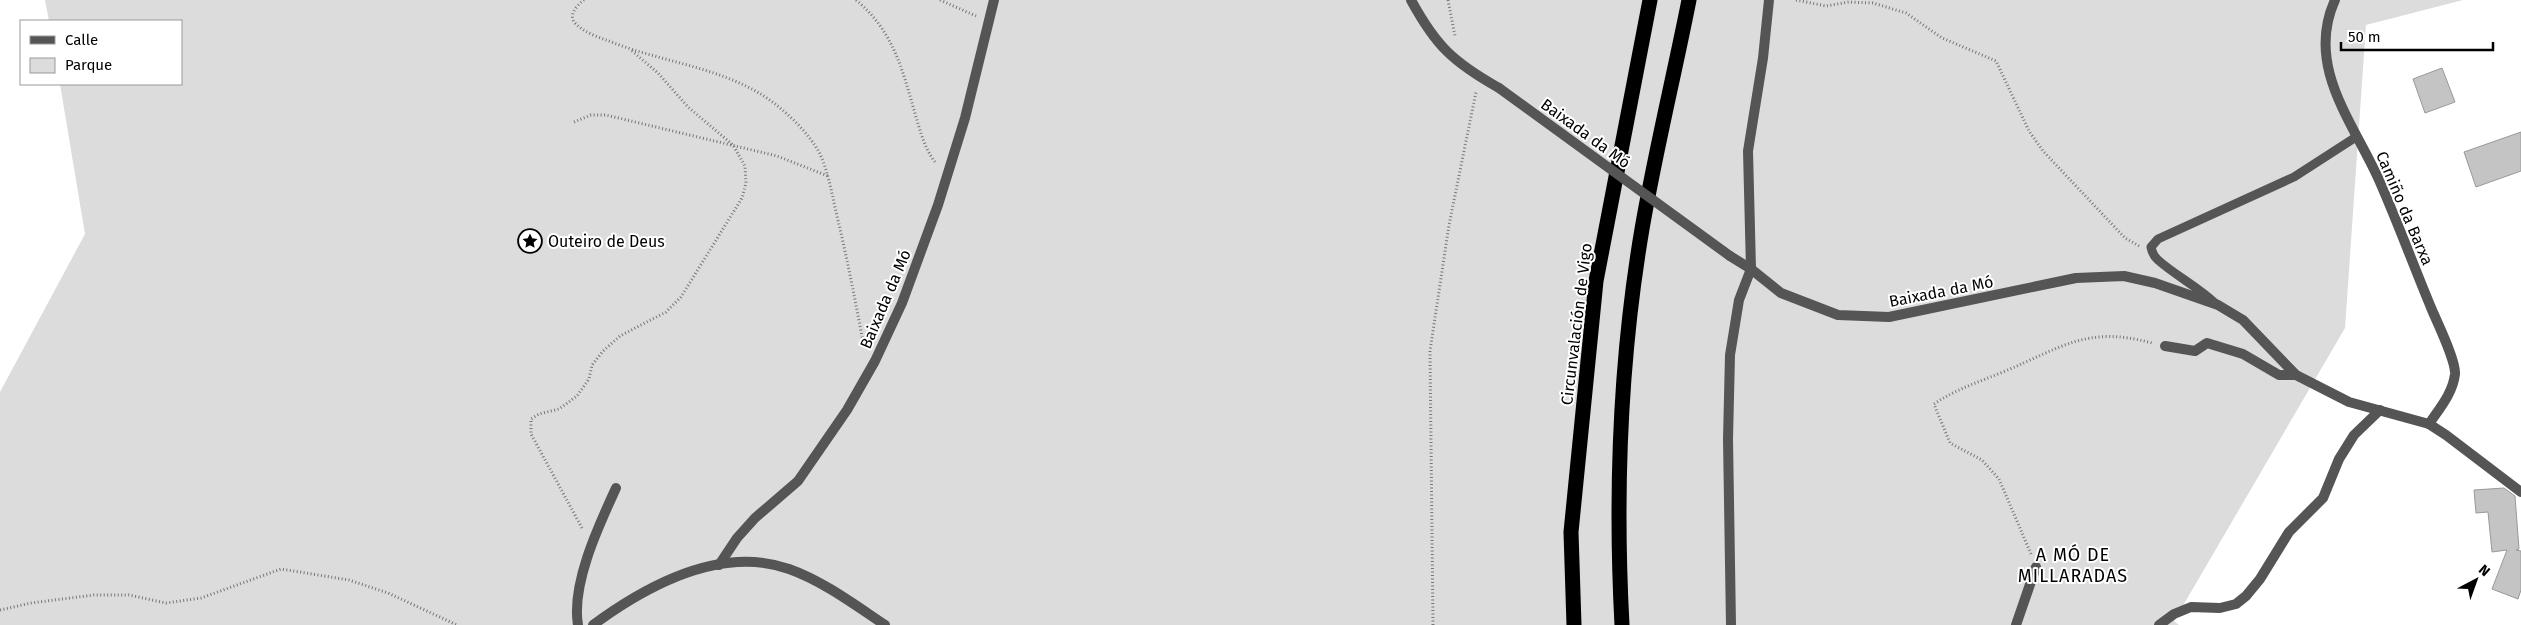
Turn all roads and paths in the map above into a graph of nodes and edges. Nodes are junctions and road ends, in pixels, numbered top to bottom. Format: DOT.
graph roads {
  1 [pos="584,0"];
  2 [pos="856,0"];
  3 [pos="940,0"];
  4 [pos="994,0"];
  5 [pos="1411,0"];
  6 [pos="1448,0"];
  7 [pos="1650,0"];
  8 [pos="1689,0"];
  9 [pos="1769,0"];
  10 [pos="1796,0"];
  11 [pos="2335,0"];
  12 [pos="990,18"];
  13 [pos="1456,41"];
  14 [pos="631,50"];
  15 [pos="1479,76"];
  16 [pos="574,122"];
  17 [pos="2356,137"];
  18 [pos="733,145"];
  19 [pos="828,176"];
  20 [pos="947,177"];
  21 [pos="2152,253"];
  22 [pos="1751,269"];
  23 [pos="2218,305"];
  24 [pos="2165,346"];
  25 [pos="875,361"];
  26 [pos="2296,375"];
  27 [pos="2380,410"];
  28 [pos="2429,424"];
  29 [pos="616,488"];
  30 [pos="2521,492"];
  31 [pos="591,545"];
  32 [pos="719,565"];
  33 [pos="2036,567"];
  34 [pos="0,610"];
  35 [pos="457,625"];
  36 [pos="578,625"];
  37 [pos="594,625"];
  38 [pos="885,625"];
  39 [pos="1433,625"];
  40 [pos="1574,625"];
  41 [pos="1622,625"];
  42 [pos="1731,625"];
  43 [pos="2016,625"];
  44 [pos="2159,625"];
  1 -- 14 [label="path"];
  2 -- 20 [label="path"];
  3 -- 12 [label="path"];
  4 -- 12 [label="street, Baixada da Mó"];
  5 -- 15 [label="street, Baixada da Mó"];
  6 -- 13 [label="path"];
  7 -- 40 [label="highway, Circunvalación de Vigo"];
  8 -- 41 [label="highway"];
  9 -- 22 [label="street"];
  10 -- 21 [label="path"];
  11 -- 17 [label="street, Camiño da Barxa"];
  12 -- 20 [label="street, Baixada da Mó"];
  14 -- 18 [label="path"];
  14 -- 19 [label="path"];
  15 -- 22 [label="street, Baixada da Mó, bridge"];
  15 -- 39 [label="path"];
  16 -- 18 [label="path"];
  17 -- 21 [label="lane"];
  17 -- 28 [label="street, Camiño da Barxa"];
  18 -- 19 [label="path"];
  18 -- 31 [label="path"];
  19 -- 25 [label="path"];
  20 -- 25 [label="street, Baixada da Mó"];
  21 -- 23 [label="lane"];
  22 -- 23 [label="street, Baixada da Mó"];
  22 -- 42 [label="street"];
  23 -- 26 [label="street, Baixada da Mó"];
  24 -- 26 [label="street"];
  24 -- 33 [label="path"];
  25 -- 32 [label="street, Baixada da Mó"];
  26 -- 27 [label="street, Baixada da Mó"];
  27 -- 28 [label="street, Baixada da Mó"];
  27 -- 44 [label="street"];
  28 -- 30 [label="street, Baixada da Mó"];
  29 -- 31 [label="street"];
  31 -- 36 [label="street"];
  32 -- 37 [label="street"];
  32 -- 38 [label="street"];
  33 -- 43 [label="street"];
  34 -- 35 [label="path"];
}
